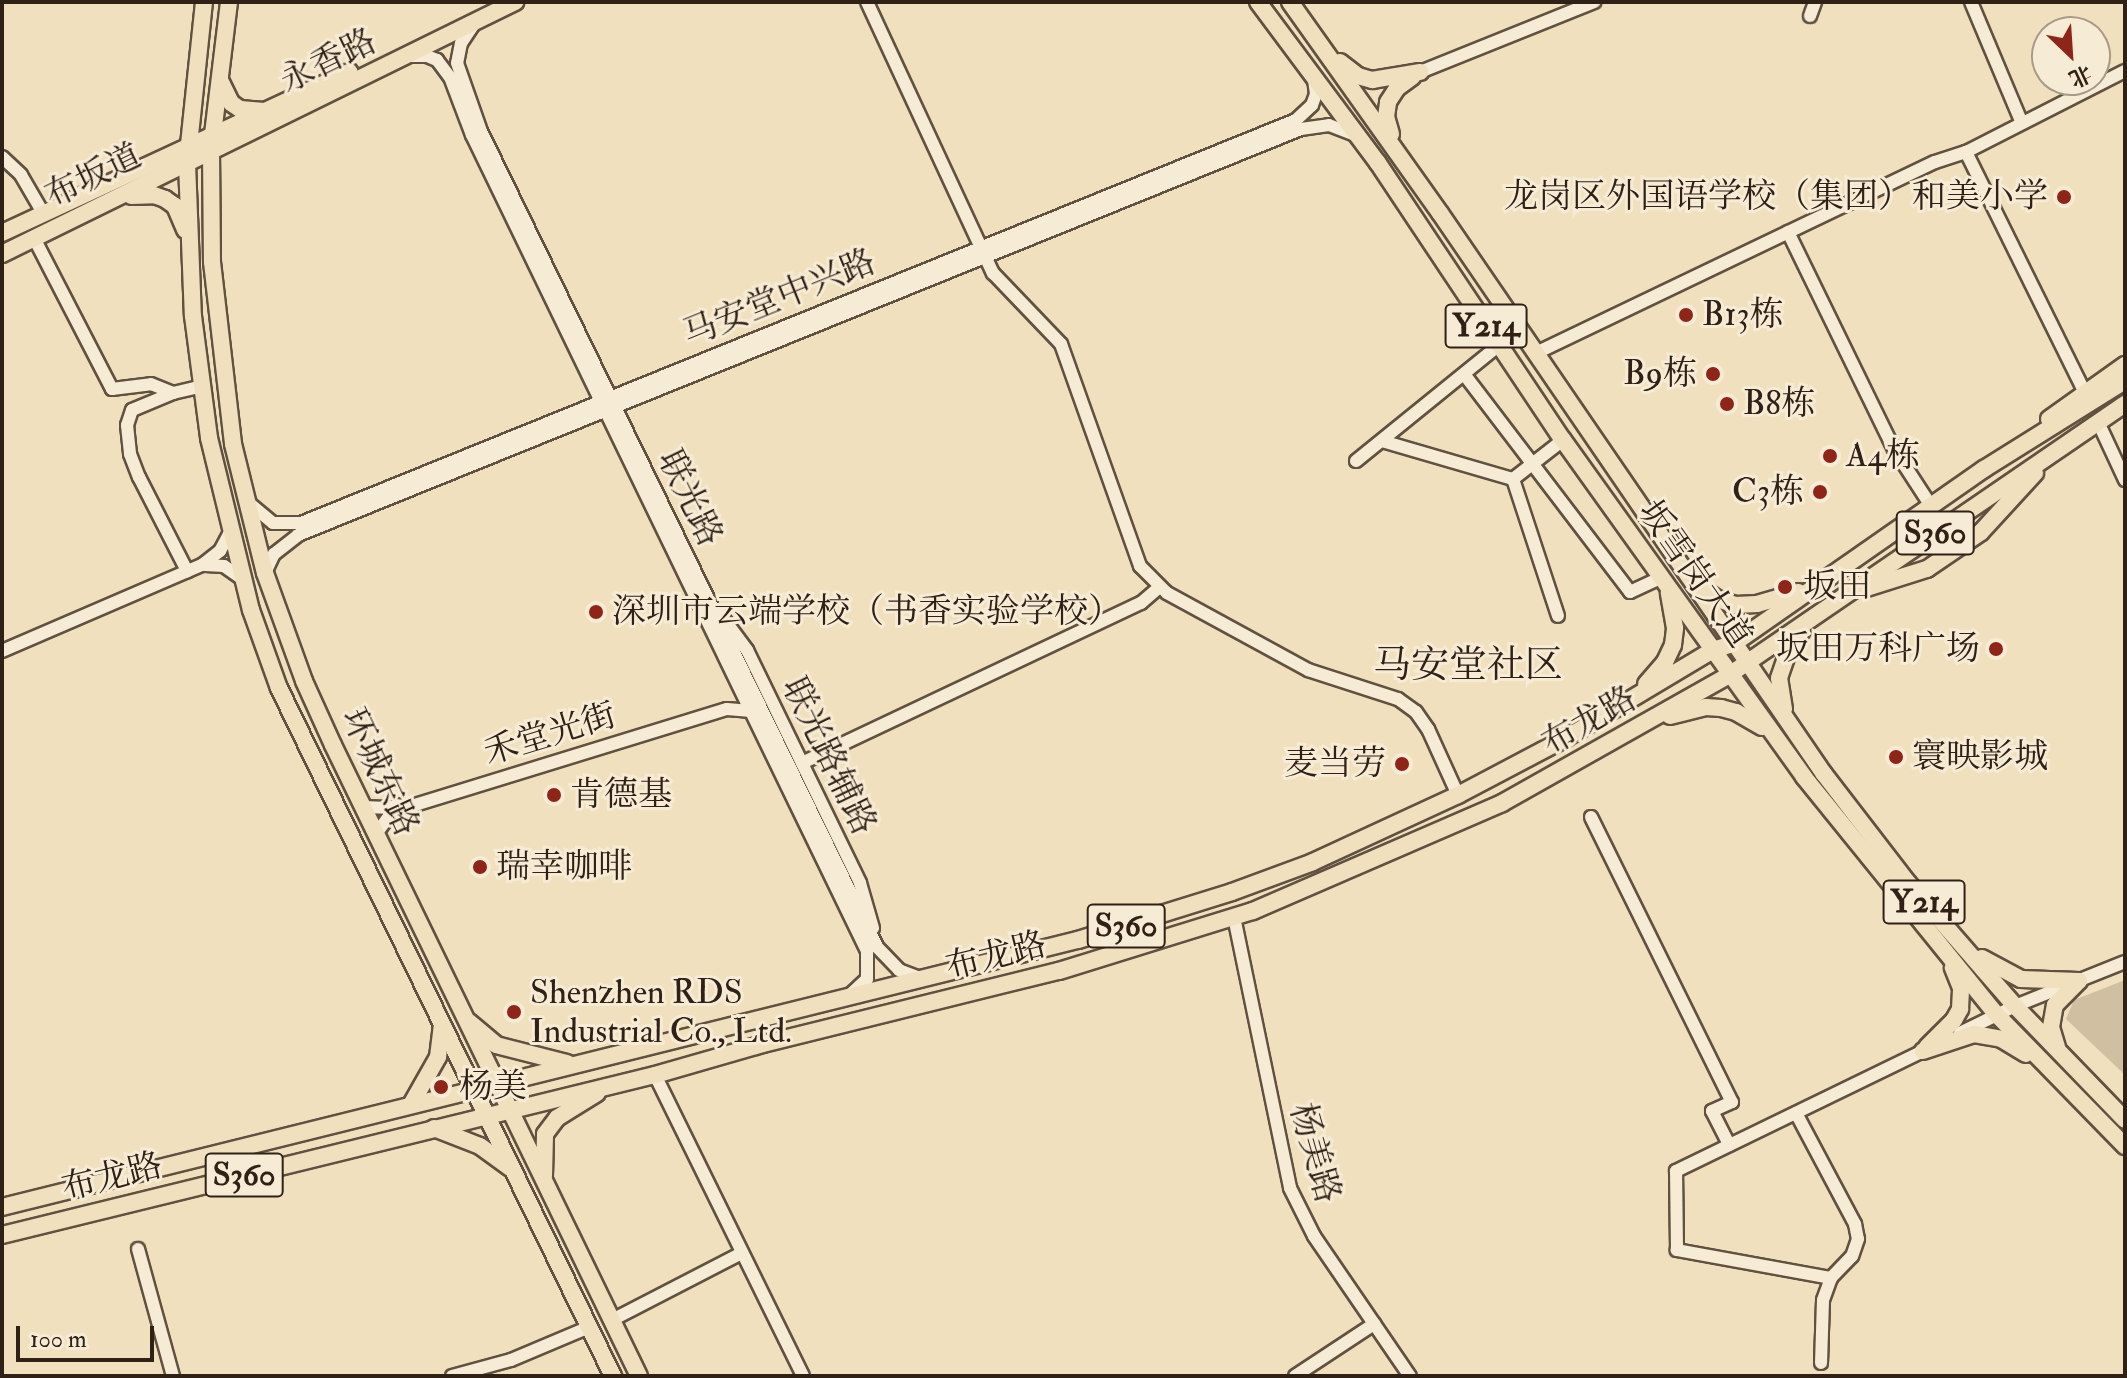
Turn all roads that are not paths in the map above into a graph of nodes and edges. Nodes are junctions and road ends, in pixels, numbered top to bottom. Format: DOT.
graph roads {
  1 [pos="204,2"];
  2 [pos="229,2"];
  3 [pos="494,2"];
  4 [pos="515,2"];
  5 [pos="867,2"];
  6 [pos="1258,2"];
  7 [pos="1290,2"];
  8 [pos="1594,2"];
  9 [pos="1815,2"];
  10 [pos="1971,2"];
  11 [pos="1810,16"];
  12 [pos="478,20"];
  13 [pos="1324,49"];
  14 [pos="403,58"];
  15 [pos="2125,71"];
  16 [pos="1420,72"];
  17 [pos="1311,73"];
  18 [pos="219,76"];
  19 [pos="266,111"];
  20 [pos="2021,121"];
  21 [pos="1358,136"];
  22 [pos="212,143"];
  23 [pos="189,145"];
  24 [pos="1396,150"];
  25 [pos="1966,152"];
  26 [pos="2,157"];
  27 [pos="187,163"];
  28 [pos="114,199"];
  29 [pos="43,213"];
  30 [pos="1788,232"];
  31 [pos="2,233"];
  32 [pos="34,238"];
  33 [pos="188,240"];
  34 [pos="982,252"];
  35 [pos="2,254"];
  36 [pos="1499,345"];
  37 [pos="1536,353"];
  38 [pos="2125,365"];
  39 [pos="1464,374"];
  40 [pos="2125,381"];
  41 [pos="200,387"];
  42 [pos="123,388"];
  43 [pos="2084,391"];
  44 [pos="173,393"];
  45 [pos="608,404"];
  46 [pos="2125,404"];
  47 [pos="132,410"];
  48 [pos="2098,422"];
  49 [pos="1563,440"];
  50 [pos="1382,441"];
  51 [pos="2053,453"];
  52 [pos="1356,461"];
  53 [pos="1533,464"];
  54 [pos="1984,469"];
  55 [pos="1513,479"];
  56 [pos="2125,480"];
  57 [pos="243,490"];
  58 [pos="1931,506"];
  59 [pos="231,530"];
  60 [pos="202,565"];
  61 [pos="187,571"];
  62 [pos="265,573"];
  63 [pos="1686,574"];
  64 [pos="244,580"];
  65 [pos="1664,580"];
  66 [pos="1815,587"];
  67 [pos="1158,588"];
  68 [pos="1846,595"];
  69 [pos="709,600"];
  70 [pos="1558,616"];
  71 [pos="1813,617"];
  72 [pos="1733,644"];
  73 [pos="1713,650"];
  74 [pos="2,651"];
  75 [pos="1747,664"];
  76 [pos="1729,675"];
  77 [pos="739,686"];
  78 [pos="1628,702"];
  79 [pos="751,711"];
  80 [pos="1645,724"];
  81 [pos="1772,735"];
  82 [pos="1799,739"];
  83 [pos="802,763"];
  84 [pos="1458,795"];
  85 [pos="363,807"];
  86 [pos="1591,817"];
  87 [pos="376,834"];
  88 [pos="1234,917"];
  89 [pos="1962,944"];
  90 [pos="877,947"];
  91 [pos="1948,955"];
  92 [pos="2125,962"];
  93 [pos="923,979"];
  94 [pos="2079,981"];
  95 [pos="845,997"];
  96 [pos="2015,1006"];
  97 [pos="1997,1015"];
  98 [pos="465,1018"];
  99 [pos="441,1020"];
  100 [pos="1923,1051"];
  101 [pos="2064,1057"];
  102 [pos="569,1064"];
  103 [pos="2049,1069"];
  104 [pos="655,1075"];
  105 [pos="495,1081"];
  106 [pos="610,1086"];
  107 [pos="474,1087"];
  108 [pos="412,1103"];
  109 [pos="509,1110"];
  110 [pos="1796,1113"];
  111 [pos="487,1115"];
  112 [pos="2125,1120"];
  113 [pos="434,1128"];
  114 [pos="1729,1145"];
  115 [pos="2125,1146"];
  116 [pos="514,1171"];
  117 [pos="544,1181"];
  118 [pos="2,1207"];
  119 [pos="2,1235"];
  120 [pos="138,1249"];
  121 [pos="742,1253"];
  122 [pos="1831,1278"];
  123 [pos="612,1320"];
  124 [pos="1374,1324"];
  125 [pos="589,1327"];
  126 [pos="1821,1363"];
  127 [pos="173,1376"];
  128 [pos="452,1376"];
  129 [pos="613,1376"];
  130 [pos="639,1376"];
  131 [pos="803,1376"];
  132 [pos="1295,1376"];
  133 [pos="1410,1376"];
  1 -- 23 [label="main road, 环城东路"];
  2 -- 18 [label="main road, 环城东路"];
  3 -- 19 [label="main road, 永香路"];
  4 -- 12 [label="main road, 永香路"];
  5 -- 34 [label="street"];
  6 -- 17 [label="main road, 坂雪岗大道 / Y214"];
  7 -- 13 [label="main road, 坂雪岗大道 / Y214"];
  8 -- 16 [label="street"];
  9 -- 11 [label="street"];
  10 -- 20 [label="street"];
  12 -- 14 [label="main road, 永香路"];
  12 -- 45 [label="street, 联光路"];
  13 -- 16 [label="main road"];
  13 -- 24 [label="main road, 坂雪岗大道 / Y214"];
  14 -- 22 [label="main road, 永香路"];
  14 -- 45 [label="street, 联光路"];
  15 -- 20 [label="street"];
  16 -- 24 [label="main road"];
  17 -- 21 [label="main road, 坂雪岗大道 / Y214"];
  17 -- 34 [label="street, 马安堂中兴路"];
  18 -- 19 [label="main road"];
  18 -- 22 [label="main road, 环城东路"];
  19 -- 22 [label="main road, 永香路"];
  20 -- 25 [label="street"];
  21 -- 34 [label="street, 马安堂中兴路"];
  21 -- 36 [label="main road, 坂雪岗大道 / Y214"];
  22 -- 23 [label="main road, 布坂道"];
  22 -- 27 [label="main road, 布坂道"];
  22 -- 57 [label="main road, 环城东路"];
  23 -- 27 [label="main road, 环城东路"];
  23 -- 29 [label="main road, 布坂道"];
  24 -- 37 [label="main road, 坂雪岗大道 / Y214"];
  25 -- 30 [label="street"];
  25 -- 43 [label="street"];
  26 -- 29 [label="street"];
  27 -- 28 [label="main road, 布坂道"];
  27 -- 33 [label="main road, 环城东路"];
  28 -- 32 [label="main road, 布坂道"];
  28 -- 33 [label="main road"];
  29 -- 31 [label="main road, 布坂道"];
  30 -- 37 [label="street"];
  30 -- 58 [label="street"];
  32 -- 35 [label="main road, 布坂道"];
  32 -- 42 [label="street"];
  33 -- 41 [label="main road, 环城东路"];
  34 -- 45 [label="street, 马安堂中兴路"];
  34 -- 67 [label="street"];
  36 -- 39 [label="street"];
  36 -- 49 [label="main road, 坂雪岗大道 / Y214"];
  37 -- 63 [label="main road, 坂雪岗大道 / Y214"];
  38 -- 43 [label="main road"];
  39 -- 50 [label="street"];
  39 -- 53 [label="street"];
  40 -- 54 [label="main road, 布龙路 / S360"];
  41 -- 44 [label="street"];
  41 -- 59 [label="main road, 环城东路"];
  42 -- 44 [label="street"];
  42 -- 47 [label="street"];
  43 -- 54 [label="main road"];
  44 -- 47 [label="street"];
  45 -- 57 [label="street, 马安堂中兴路"];
  45 -- 62 [label="street, 马安堂中兴路"];
  45 -- 69 [label="street, 联光路"];
  45 -- 77 [label="street, 联光路"];
  46 -- 48 [label="main road, 布龙路 / S360"];
  47 -- 61 [label="street"];
  48 -- 51 [label="main road, 布龙路 / S360"];
  48 -- 56 [label="street"];
  49 -- 53 [label="street"];
  49 -- 65 [label="main road, 坂雪岗大道 / Y214"];
  50 -- 52 [label="street"];
  50 -- 55 [label="street"];
  51 -- 68 [label="main road, 布龙路 / S360"];
  51 -- 68 [label="main road"];
  53 -- 55 [label="street"];
  53 -- 65 [label="street"];
  54 -- 58 [label="main road, 布龙路 / S360"];
  55 -- 70 [label="street"];
  57 -- 62 [label="main road, 环城东路"];
  58 -- 66 [label="main road, 布龙路 / S360"];
  59 -- 60 [label="street"];
  59 -- 64 [label="main road, 环城东路"];
  60 -- 61 [label="street"];
  60 -- 64 [label="street"];
  61 -- 74 [label="street"];
  62 -- 85 [label="main road, 环城东路"];
  63 -- 66 [label="main road"];
  63 -- 72 [label="main road, 坂雪岗大道 / Y214"];
  64 -- 99 [label="main road, 环城东路"];
  65 -- 73 [label="main road, 坂雪岗大道 / Y214"];
  65 -- 78 [label="main road"];
  66 -- 72 [label="main road, 布龙路 / S360"];
  67 -- 83 [label="street"];
  67 -- 84 [label="street"];
  68 -- 71 [label="main road, 布龙路 / S360"];
  69 -- 83 [label="street, 联光路辅路"];
  69 -- 90 [label="street, 联光路"];
  71 -- 75 [label="main road, 布龙路 / S360"];
  71 -- 82 [label="main road"];
  72 -- 73 [label="main road, 布龙路 / S360"];
  72 -- 75 [label="main road, 坂雪岗大道 / Y214"];
  73 -- 76 [label="main road, 坂雪岗大道 / Y214"];
  73 -- 78 [label="main road, 布龙路 / S360"];
  75 -- 76 [label="main road, 布龙路 / S360"];
  75 -- 82 [label="main road, 坂雪岗大道 / Y214"];
  76 -- 80 [label="main road, 布龙路 / S360"];
  76 -- 81 [label="main road, 坂雪岗大道 / Y214"];
  77 -- 79 [label="street, 联光路"];
  77 -- 85 [label="street"];
  78 -- 84 [label="main road, 布龙路 / S360"];
  79 -- 87 [label="street, 禾堂光街"];
  79 -- 95 [label="street, 联光路"];
  80 -- 81 [label="main road"];
  80 -- 88 [label="main road, 布龙路 / S360"];
  81 -- 91 [label="main road, 坂雪岗大道 / Y214"];
  82 -- 89 [label="main road, 坂雪岗大道 / Y214"];
  83 -- 90 [label="street, 联光路辅路"];
  84 -- 93 [label="main road, 布龙路 / S360"];
  85 -- 87 [label="main road, 环城东路"];
  86 -- 114 [label="street"];
  87 -- 98 [label="main road, 环城东路"];
  88 -- 104 [label="main road, 布龙路 / S360"];
  88 -- 124 [label="street, 杨美路"];
  89 -- 94 [label="main road"];
  89 -- 96 [label="main road, 坂雪岗大道 / Y214"];
  90 -- 93 [label="street, 联光路"];
  91 -- 97 [label="main road, 坂雪岗大道 / Y214"];
  91 -- 100 [label="main road"];
  92 -- 94 [label="street"];
  93 -- 95 [label="main road, 布龙路 / S360"];
  94 -- 96 [label="street"];
  94 -- 101 [label="main road"];
  95 -- 102 [label="main road, 布龙路 / S360"];
  96 -- 97 [label="street"];
  96 -- 101 [label="main road, 坂雪岗大道 / Y214"];
  97 -- 100 [label="street"];
  97 -- 103 [label="main road, 坂雪岗大道 / Y214"];
  98 -- 102 [label="main road"];
  98 -- 105 [label="main road, 环城东路"];
  99 -- 107 [label="main road, 环城东路"];
  99 -- 108 [label="main road"];
  100 -- 103 [label="main road"];
  100 -- 110 [label="street"];
  101 -- 112 [label="main road, 坂雪岗大道 / Y214"];
  102 -- 105 [label="main road, 布龙路 / S360"];
  103 -- 115 [label="main road, 坂雪岗大道 / Y214"];
  104 -- 106 [label="main road, 布龙路 / S360"];
  104 -- 121 [label="street"];
  105 -- 107 [label="main road, 布龙路 / S360"];
  105 -- 109 [label="main road, 环城东路"];
  106 -- 109 [label="main road, 布龙路 / S360"];
  106 -- 117 [label="main road"];
  107 -- 108 [label="main road, 布龙路 / S360"];
  107 -- 111 [label="main road, 环城东路"];
  108 -- 118 [label="main road, 布龙路 / S360"];
  109 -- 111 [label="main road, 布龙路 / S360"];
  109 -- 117 [label="main road, 环城东路"];
  110 -- 114 [label="street"];
  110 -- 122 [label="street"];
  111 -- 113 [label="main road, 布龙路 / S360"];
  111 -- 116 [label="main road, 环城东路"];
  113 -- 116 [label="main road"];
  113 -- 119 [label="main road, 布龙路 / S360"];
  114 -- 122 [label="street"];
  116 -- 125 [label="main road, 环城东路"];
  117 -- 123 [label="main road, 环城东路"];
  120 -- 127 [label="street"];
  121 -- 123 [label="street"];
  121 -- 131 [label="street"];
  122 -- 126 [label="street"];
  123 -- 130 [label="main road, 环城东路"];
  124 -- 132 [label="street"];
  124 -- 133 [label="street, 杨美路"];
  125 -- 128 [label="street"];
  125 -- 129 [label="main road, 环城东路"];
}
